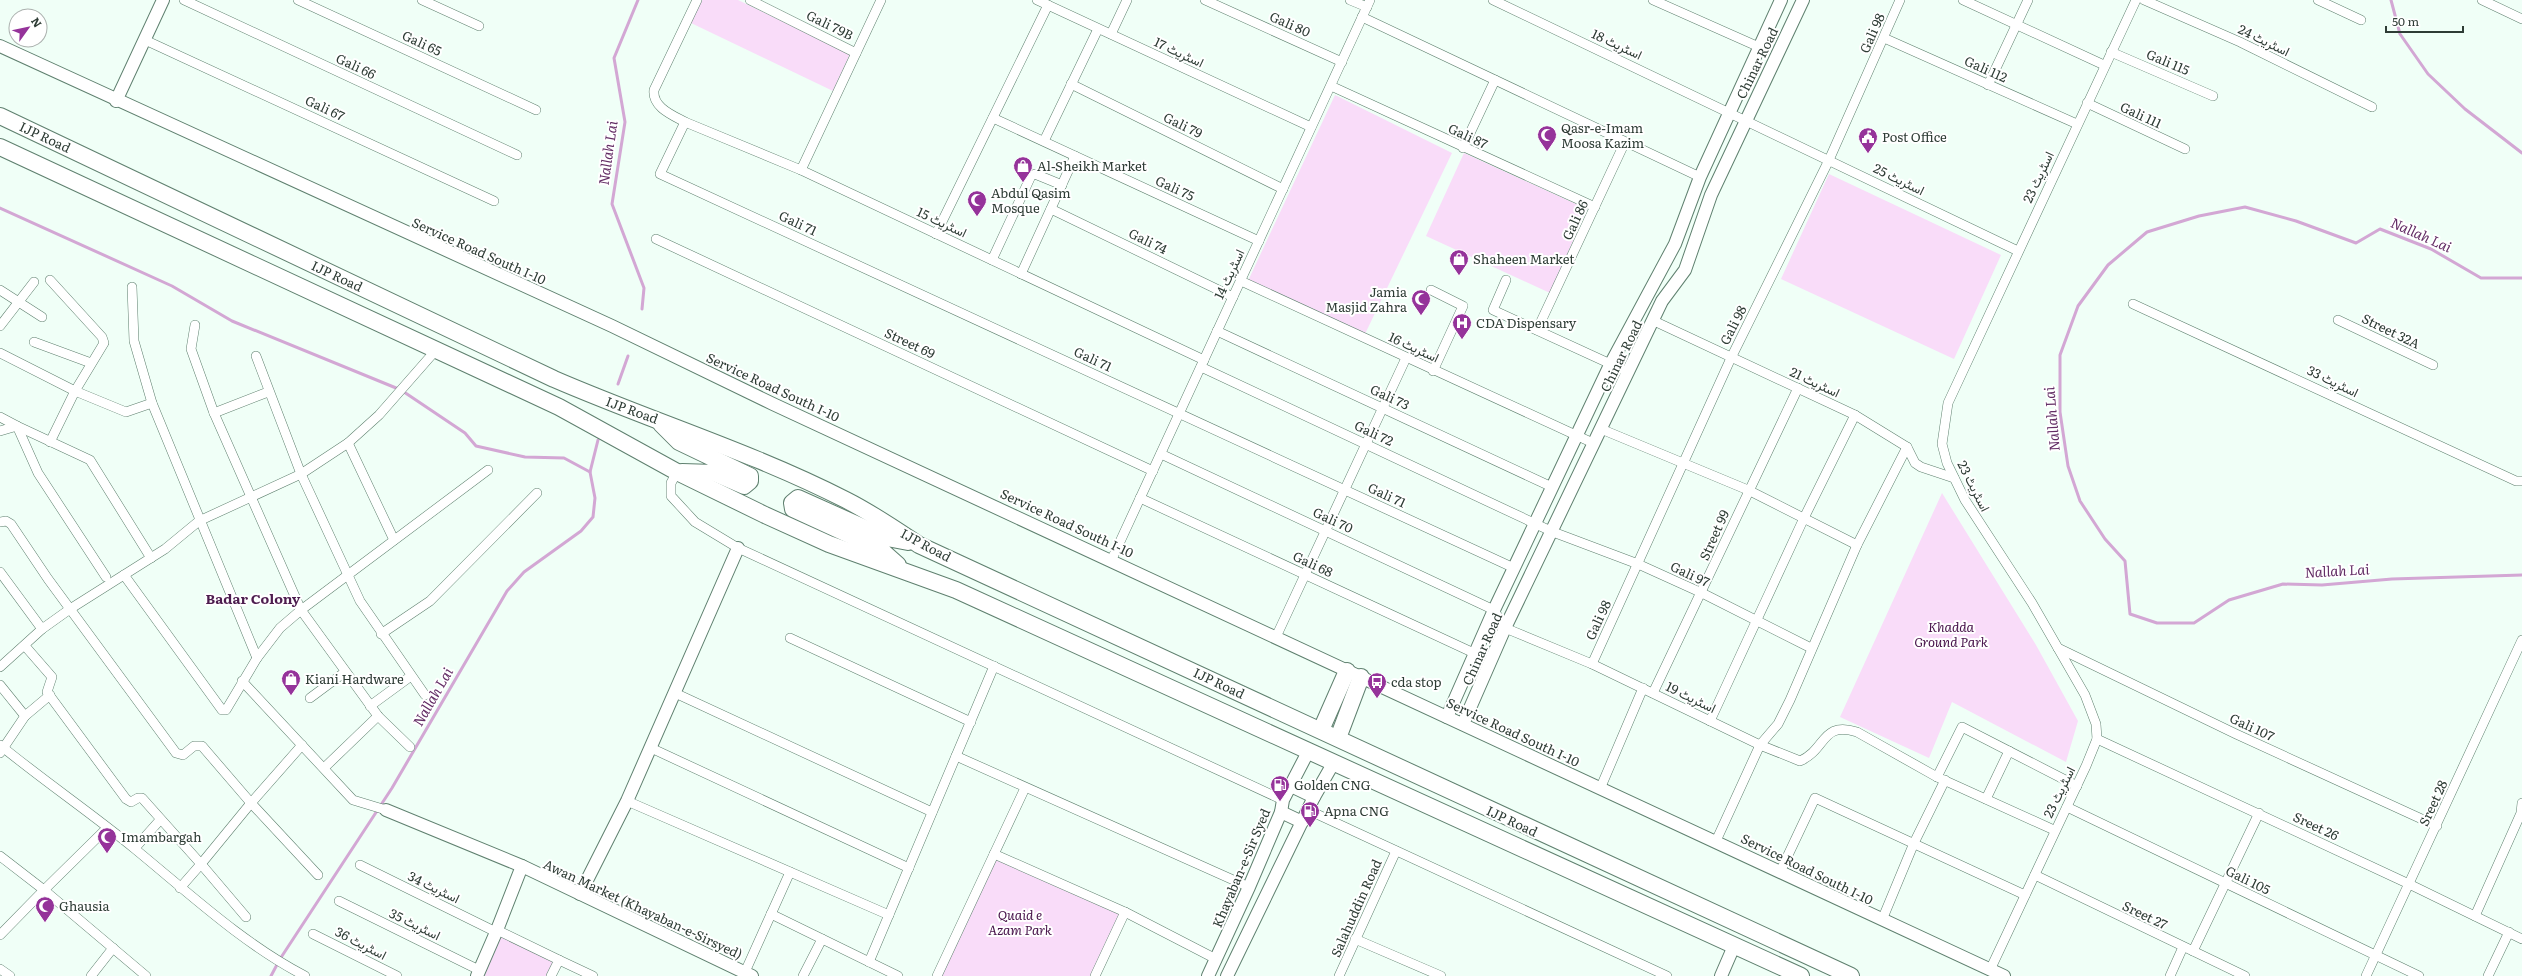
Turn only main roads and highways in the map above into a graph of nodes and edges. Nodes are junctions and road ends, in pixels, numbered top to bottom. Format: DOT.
graph roads {
  1 [pos="163,0"];
  2 [pos="1781,0"];
  3 [pos="1803,0"];
  4 [pos="0,46"];
  5 [pos="116,101"];
  6 [pos="0,116"];
  7 [pos="0,147"];
  8 [pos="657,420"];
  9 [pos="677,472"];
  10 [pos="919,544"];
  11 [pos="738,548"];
  12 [pos="902,569"];
  13 [pos="1354,674"];
  14 [pos="1447,717"];
  15 [pos="1463,724"];
  16 [pos="1321,730"];
  17 [pos="1338,738"];
  18 [pos="1309,750"];
  19 [pos="1334,762"];
  20 [pos="1291,786"];
  21 [pos="1314,797"];
  22 [pos="1282,806"];
  23 [pos="386,810"];
  24 [pos="1302,822"];
  25 [pos="522,866"];
  26 [pos="580,894"];
  27 [pos="1734,946"];
  28 [pos="478,973"];
  29 [pos="748,974"];
  30 [pos="1208,976"];
  31 [pos="1227,976"];
  32 [pos="1721,976"];
  33 [pos="1801,976"];
  34 [pos="1851,976"];
  35 [pos="2004,976"];
  1 -- 5 [label="main road"];
  2 -- 14 [label="main road, Chinar Road"];
  3 -- 15 [label="main road, Chinar Road"];
  4 -- 5 [label="main road, Service Road South I-10"];
  5 -- 13 [label="main road, Service Road South I-10"];
  6 -- 8 [label="highway, IJP Road"];
  7 -- 9 [label="highway, IJP Road"];
  8 -- 9 [label="highway"];
  8 -- 10 [label="highway, IJP Road"];
  9 -- 12 [label="highway, IJP Road"];
  10 -- 12 [label="highway"];
  10 -- 16 [label="highway, IJP Road"];
  11 -- 26 [label="main road"];
  12 -- 18 [label="highway, IJP Road"];
  13 -- 14 [label="main road, Service Road South I-10"];
  13 -- 16 [label="highway"];
  13 -- 17 [label="highway"];
  14 -- 15 [label="main road, Service Road South I-10"];
  15 -- 35 [label="main road, Service Road South I-10"];
  16 -- 17 [label="highway, IJP Road"];
  17 -- 34 [label="highway, IJP Road"];
  18 -- 19 [label="highway, IJP Road"];
  18 -- 20 [label="main road, Khayaban-e-Sir Syed"];
  19 -- 21 [label="main road"];
  19 -- 27 [label="highway, IJP Road"];
  20 -- 21 [label="main road"];
  20 -- 22 [label="main road, Khayaban-e-Sir Syed"];
  21 -- 24 [label="main road"];
  22 -- 24 [label="main road"];
  22 -- 30 [label="main road, Khayaban-e-Sir Syed"];
  23 -- 25 [label="main road, Awan Market (Khayaban-e-Sirsyed)"];
  24 -- 31 [label="main road"];
  25 -- 26 [label="main road, Awan Market (Khayaban-e-Sirsyed)"];
  25 -- 28 [label="main road"];
  26 -- 29 [label="main road, Awan Market (Khayaban-e-Sirsyed)"];
  27 -- 32 [label="main road"];
  27 -- 33 [label="highway, IJP Road"];
}
